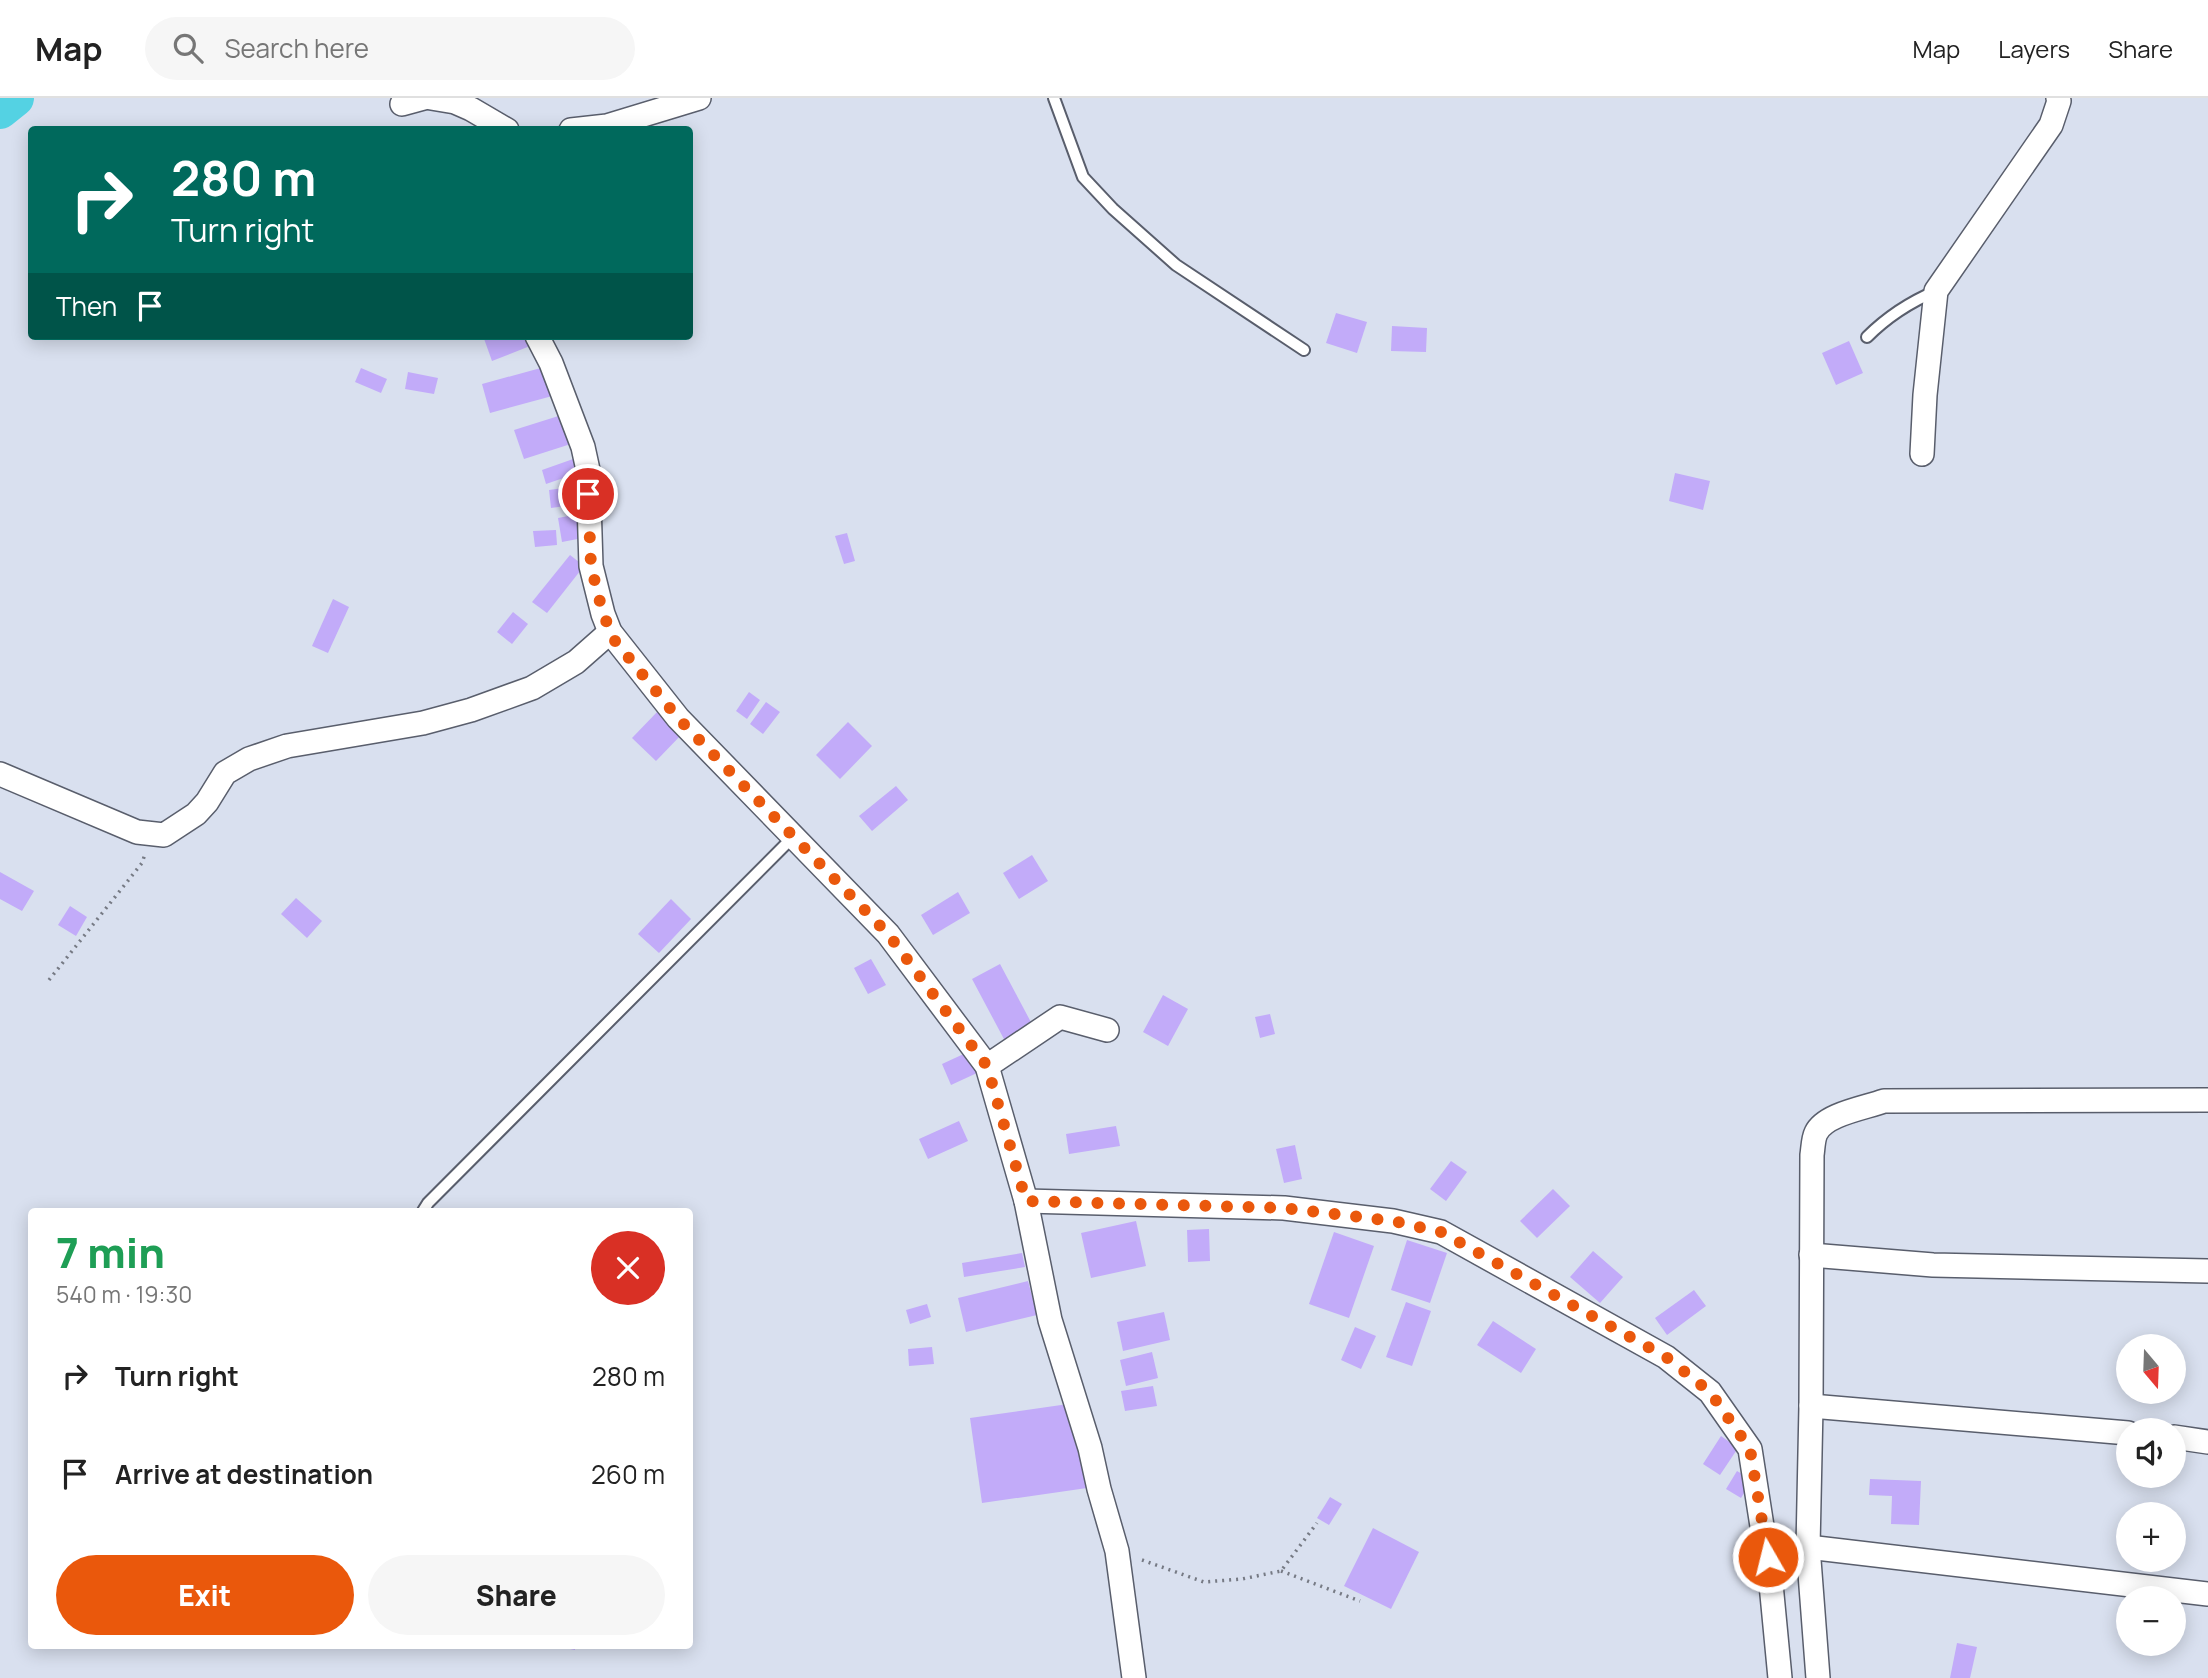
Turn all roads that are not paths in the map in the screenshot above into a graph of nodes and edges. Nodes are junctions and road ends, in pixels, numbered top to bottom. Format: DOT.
graph roads {
  1 [pos="431,98"];
  2 [pos="699,98"];
  3 [pos="1054,98"];
  4 [pos="2058,98"];
  5 [pos="500,126"];
  6 [pos="607,126"];
  7 [pos="1936,291"];
  8 [pos="1867,337"];
  9 [pos="539,340"];
  10 [pos="1304,350"];
  11 [pos="1922,454"];
  12 [pos="610,632"];
  13 [pos="0,774"];
  14 [pos="793,837"];
  15 [pos="1107,1030"];
  16 [pos="987,1066"];
  17 [pos="2208,1100"];
  18 [pos="1026,1201"];
  19 [pos="424,1208"];
  20 [pos="1811,1255"];
  21 [pos="2208,1271"];
  22 [pos="1811,1406"];
  23 [pos="2116,1432"];
  24 [pos="2186,1439"];
  25 [pos="2208,1442"];
  26 [pos="1808,1548"];
  27 [pos="2208,1594"];
  28 [pos="1133,1678"];
  29 [pos="1780,1678"];
  30 [pos="1818,1678"];
  1 -- 5 [label="street"];
  2 -- 6 [label="street"];
  3 -- 10 [label="lane"];
  4 -- 7 [label="street"];
  7 -- 8 [label="lane"];
  7 -- 11 [label="street"];
  9 -- 12 [label="street"];
  12 -- 13 [label="street"];
  12 -- 14 [label="street"];
  14 -- 16 [label="street"];
  14 -- 19 [label="lane"];
  15 -- 16 [label="street"];
  16 -- 18 [label="street"];
  17 -- 20 [label="street"];
  18 -- 28 [label="street"];
  18 -- 29 [label="street"];
  20 -- 21 [label="street"];
  20 -- 22 [label="street"];
  22 -- 23 [label="street"];
  22 -- 26 [label="street"];
  24 -- 25 [label="street"];
  26 -- 27 [label="street"];
  26 -- 30 [label="street"];
}
